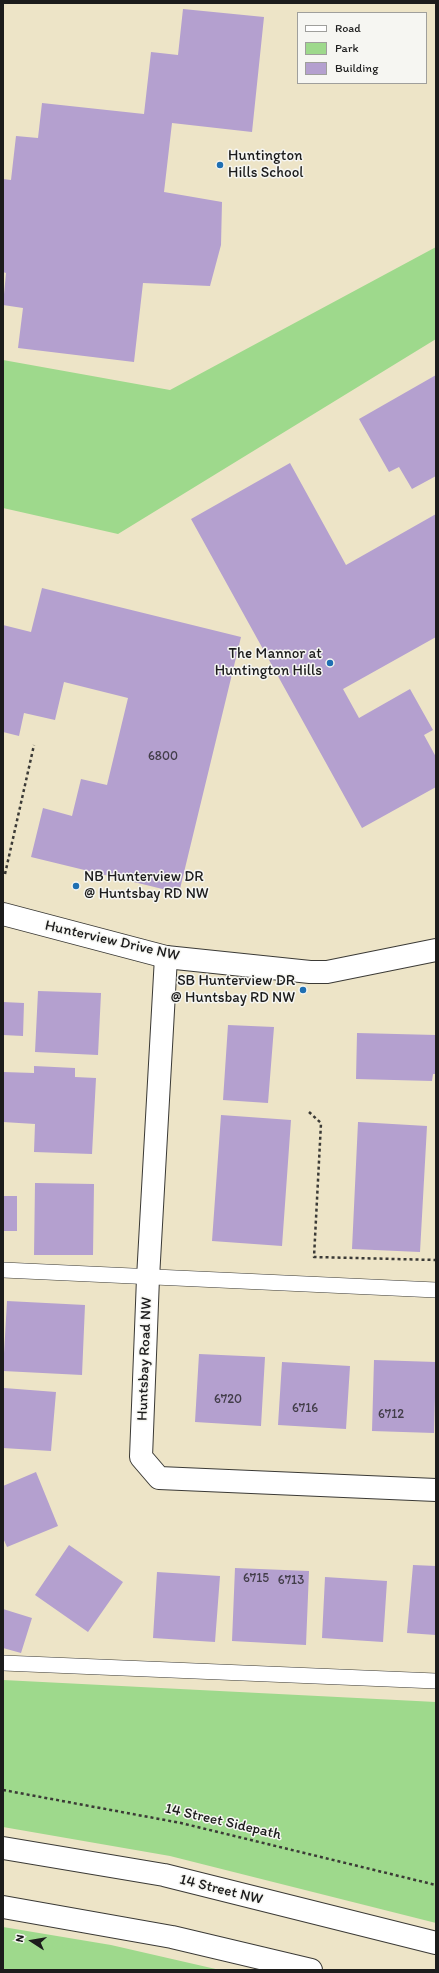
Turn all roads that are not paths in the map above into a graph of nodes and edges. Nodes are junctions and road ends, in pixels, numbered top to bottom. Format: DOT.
graph roads {
  1 [pos="3,914"];
  2 [pos="436,950"];
  3 [pos="166,957"];
  4 [pos="3,1270"];
  5 [pos="148,1278"];
  6 [pos="436,1290"];
  7 [pos="436,1490"];
  8 [pos="3,1663"];
  9 [pos="436,1681"];
  10 [pos="3,1848"];
  11 [pos="3,1907"];
  12 [pos="436,1943"];
  13 [pos="311,1970"];
  1 -- 3 [label="street, Hunterview Drive NW"];
  2 -- 3 [label="street, Hunterview Drive NW"];
  3 -- 5 [label="street, Huntsbay Road NW"];
  4 -- 5 [label="lane"];
  5 -- 6 [label="lane"];
  5 -- 7 [label="street, Huntsbay Road NW"];
  8 -- 9 [label="lane"];
  10 -- 12 [label="street, 14 Street NW"];
  11 -- 13 [label="street"];
}
